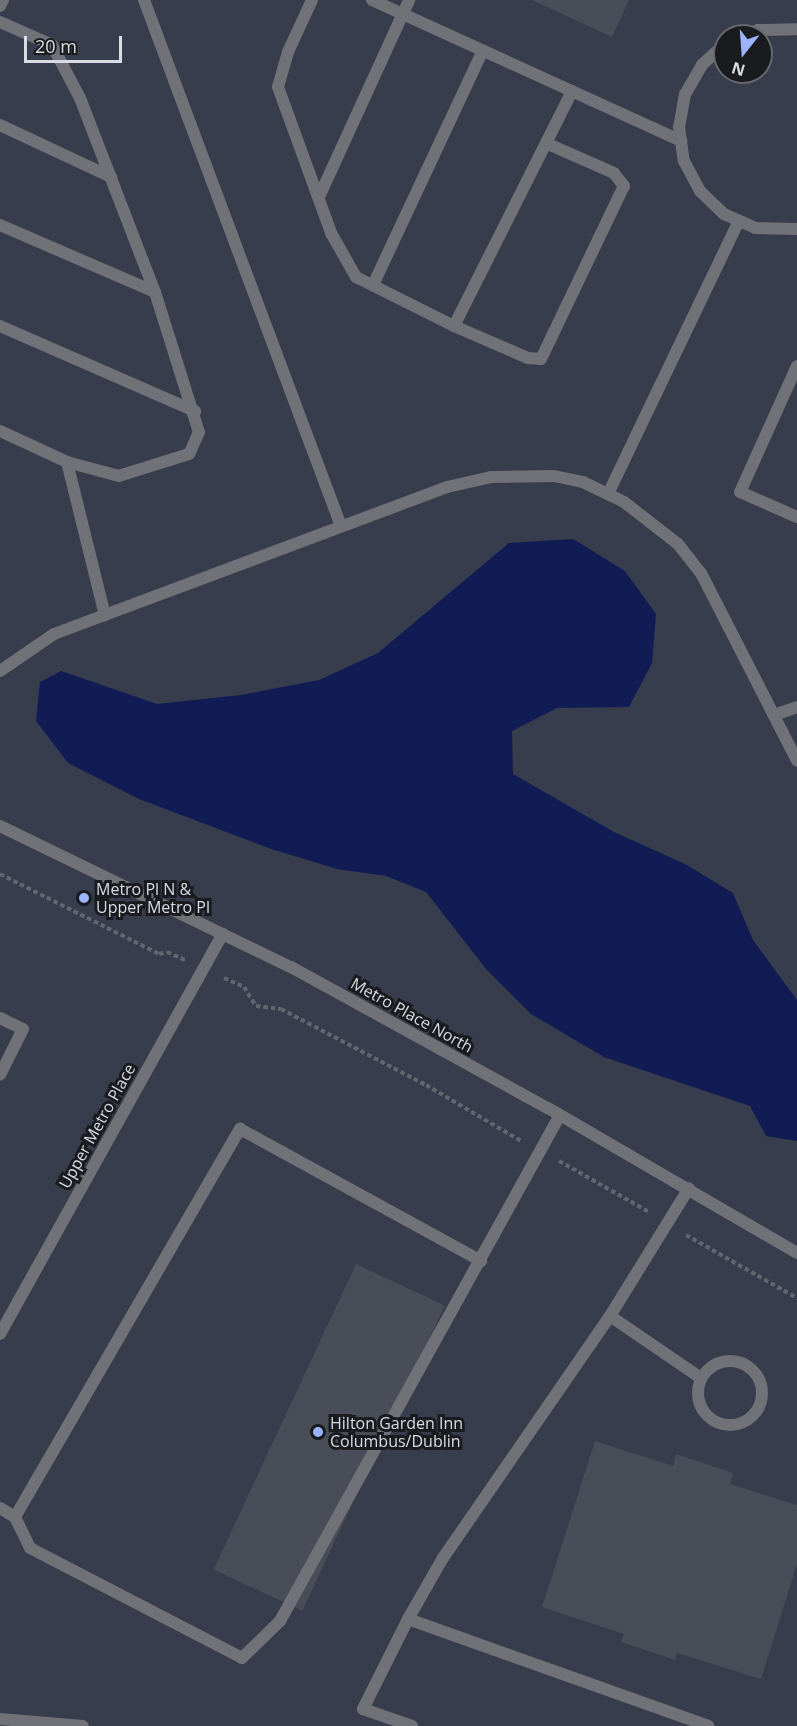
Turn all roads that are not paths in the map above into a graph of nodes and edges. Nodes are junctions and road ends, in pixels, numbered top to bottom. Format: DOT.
graph roads {
  1 [pos="3,0"];
  2 [pos="144,0"];
  3 [pos="312,0"];
  4 [pos="372,0"];
  5 [pos="409,0"];
  6 [pos="0,6"];
  7 [pos="403,14"];
  8 [pos="0,22"];
  9 [pos="797,29"];
  10 [pos="773,30"];
  11 [pos="483,50"];
  12 [pos="713,55"];
  13 [pos="572,91"];
  14 [pos="0,125"];
  15 [pos="681,141"];
  16 [pos="546,143"];
  17 [pos="111,177"];
  18 [pos="319,197"];
  19 [pos="739,221"];
  20 [pos="0,225"];
  21 [pos="797,230"];
  22 [pos="373,285"];
  23 [pos="155,292"];
  24 [pos="0,326"];
  25 [pos="454,326"];
  26 [pos="797,366"];
  27 [pos="195,411"];
  28 [pos="0,431"];
  29 [pos="67,462"];
  30 [pos="608,494"];
  31 [pos="797,517"];
  32 [pos="341,526"];
  33 [pos="105,615"];
  34 [pos="0,671"];
  35 [pos="797,706"];
  36 [pos="774,715"];
  37 [pos="797,761"];
  38 [pos="0,826"];
  39 [pos="223,934"];
  40 [pos="0,1018"];
  41 [pos="0,1075"];
  42 [pos="560,1115"];
  43 [pos="689,1188"];
  44 [pos="797,1253"];
  45 [pos="481,1261"];
  46 [pos="610,1316"];
  47 [pos="0,1335"];
  48 [pos="701,1378"];
  49 [pos="0,1508"];
  50 [pos="15,1517"];
  51 [pos="408,1619"];
  52 [pos="0,1719"];
  53 [pos="37,1723"];
  54 [pos="83,1726"];
  55 [pos="412,1726"];
  56 [pos="709,1726"];
  1 -- 6 [label="street"];
  2 -- 32 [label="street"];
  3 -- 18 [label="street"];
  4 -- 7 [label="street"];
  5 -- 7 [label="street"];
  7 -- 11 [label="street"];
  7 -- 18 [label="street"];
  8 -- 17 [label="street"];
  9 -- 10 [label="street"];
  11 -- 13 [label="street"];
  11 -- 22 [label="street"];
  12 -- 15 [label="street"];
  13 -- 15 [label="street"];
  13 -- 16 [label="street"];
  14 -- 17 [label="street"];
  15 -- 19 [label="street"];
  16 -- 25 [label="street"];
  16 -- 25 [label="street"];
  17 -- 23 [label="street"];
  18 -- 22 [label="street"];
  19 -- 21 [label="street"];
  19 -- 30 [label="street"];
  20 -- 23 [label="street"];
  22 -- 25 [label="street"];
  23 -- 27 [label="street"];
  24 -- 27 [label="street"];
  26 -- 31 [label="street"];
  27 -- 29 [label="street"];
  28 -- 29 [label="street"];
  29 -- 33 [label="street"];
  30 -- 32 [label="street"];
  30 -- 36 [label="street"];
  32 -- 33 [label="street"];
  33 -- 34 [label="street"];
  35 -- 36 [label="street"];
  36 -- 37 [label="street"];
  38 -- 39 [label="street, Metro Place North"];
  39 -- 42 [label="street, Metro Place North"];
  39 -- 47 [label="street, Upper Metro Place"];
  40 -- 41 [label="street"];
  42 -- 43 [label="street, Metro Place North"];
  42 -- 45 [label="street"];
  43 -- 44 [label="street, Metro Place North"];
  43 -- 46 [label="street"];
  45 -- 50 [label="street"];
  45 -- 50 [label="street"];
  46 -- 48 [label="street"];
  46 -- 51 [label="street"];
  48 -- 48 [label="street"];
  49 -- 50 [label="street"];
  51 -- 55 [label="street"];
  51 -- 56 [label="street"];
  52 -- 53 [label="street"];
  53 -- 54 [label="street"];
}
